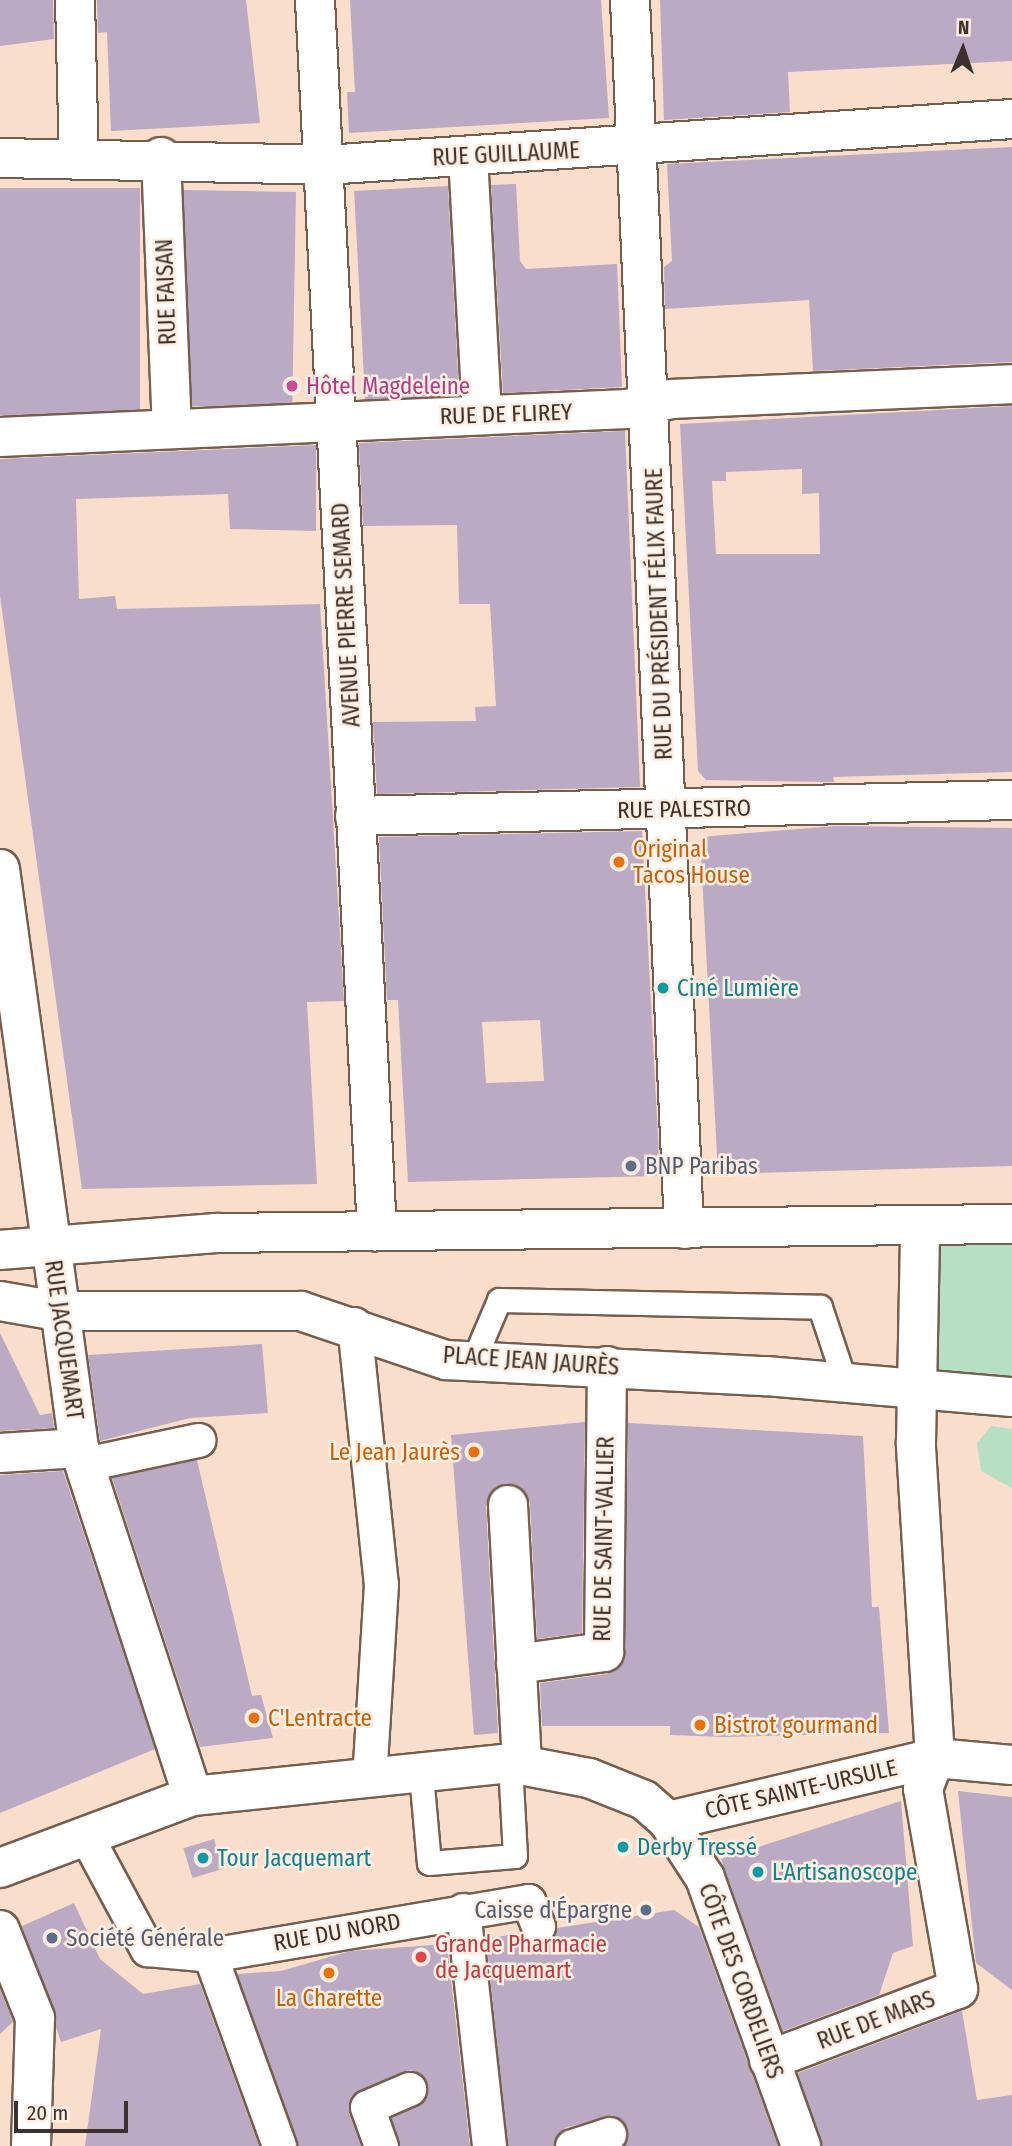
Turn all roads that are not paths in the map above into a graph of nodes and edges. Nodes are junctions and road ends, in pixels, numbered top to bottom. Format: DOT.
graph roads {
  1 [pos="75,0"];
  2 [pos="316,0"];
  3 [pos="630,0"];
  4 [pos="1012,119"];
  5 [pos="637,145"];
  6 [pos="468,156"];
  7 [pos="161,157"];
  8 [pos="0,158"];
  9 [pos="79,160"];
  10 [pos="325,164"];
  11 [pos="1012,384"];
  12 [pos="652,403"];
  13 [pos="482,415"];
  14 [pos="337,420"];
  15 [pos="172,428"];
  16 [pos="0,437"];
  17 [pos="1012,800"];
  18 [pos="665,810"];
  19 [pos="355,816"];
  20 [pos="0,869"];
  21 [pos="9,1018"];
  22 [pos="1012,1224"];
  23 [pos="920,1225"];
  24 [pos="684,1229"];
  25 [pos="377,1231"];
  26 [pos="51,1245"];
  27 [pos="0,1250"];
  28 [pos="0,1301"];
  29 [pos="57,1311"];
  30 [pos="354,1324"];
  31 [pos="473,1361"];
  32 [pos="607,1366"];
  33 [pos="845,1382"];
  34 [pos="916,1389"];
  35 [pos="1012,1397"];
  36 [pos="198,1440"];
  37 [pos="0,1453"];
  38 [pos="82,1456"];
  39 [pos="508,1505"];
  40 [pos="516,1664"];
  41 [pos="934,1758"];
  42 [pos="516,1764"];
  43 [pos="1012,1765"];
  44 [pos="421,1774"];
  45 [pos="369,1779"];
  46 [pos="193,1796"];
  47 [pos="668,1821"];
  48 [pos="85,1834"];
  49 [pos="0,1868"];
  50 [pos="463,1910"];
  51 [pos="538,1926"];
  52 [pos="0,1930"];
  53 [pos="210,1955"];
  54 [pos="769,2060"];
  55 [pos="409,2089"];
  56 [pos="609,2134"];
  57 [pos="30,2146"];
  58 [pos="279,2146"];
  59 [pos="380,2146"];
  60 [pos="489,2146"];
  61 [pos="572,2146"];
  62 [pos="801,2146"];
  1 -- 9 [label="street"];
  2 -- 10 [label="street, AVENUE PIERRE SEMARD"];
  3 -- 5 [label="street, RUE DU PRÉSIDENT FÉLIX FAURE"];
  4 -- 5 [label="street, RUE GUILLAUME"];
  5 -- 6 [label="street, RUE GUILLAUME"];
  5 -- 12 [label="street, RUE DU PRÉSIDENT FÉLIX FAURE"];
  6 -- 10 [label="street, RUE GUILLAUME"];
  6 -- 13 [label="street"];
  7 -- 9 [label="street, RUE GUILLAUME"];
  7 -- 10 [label="street, RUE GUILLAUME"];
  7 -- 15 [label="street, RUE FAISAN"];
  8 -- 9 [label="street, RUE GUILLAUME"];
  10 -- 14 [label="street, AVENUE PIERRE SEMARD"];
  11 -- 12 [label="street, RUE DE FLIREY"];
  12 -- 13 [label="street, RUE DE FLIREY"];
  12 -- 18 [label="street, RUE DU PRÉSIDENT FÉLIX FAURE"];
  13 -- 14 [label="street, RUE DE FLIREY"];
  14 -- 15 [label="street, RUE DE FLIREY"];
  14 -- 19 [label="street, AVENUE PIERRE SEMARD"];
  15 -- 16 [label="street, RUE DE FLIREY"];
  17 -- 18 [label="street, RUE PALESTRO"];
  18 -- 19 [label="street, RUE PALESTRO"];
  18 -- 24 [label="street, RUE DU PRÉSIDENT FÉLIX FAURE"];
  19 -- 25 [label="street, AVENUE PIERRE SEMARD"];
  20 -- 21 [label="street, RUE JACQUEMART"];
  21 -- 26 [label="street, RUE JACQUEMART"];
  22 -- 23 [label="street"];
  23 -- 24 [label="street"];
  23 -- 34 [label="street"];
  24 -- 25 [label="street"];
  25 -- 26 [label="street"];
  26 -- 27 [label="street"];
  26 -- 29 [label="street, RUE JACQUEMART"];
  28 -- 29 [label="street, PLACE JEAN JAURÈS"];
  29 -- 30 [label="street, PLACE JEAN JAURÈS"];
  29 -- 38 [label="street, RUE JACQUEMART"];
  30 -- 31 [label="street, PLACE JEAN JAURÈS"];
  30 -- 45 [label="street"];
  31 -- 32 [label="street, PLACE JEAN JAURÈS"];
  31 -- 33 [label="lane"];
  32 -- 33 [label="street, PLACE JEAN JAURÈS"];
  32 -- 40 [label="street, RUE DE SAINT-VALLIER"];
  33 -- 34 [label="street, PLACE JEAN JAURÈS"];
  34 -- 35 [label="street, PLACE JEAN JAURÈS"];
  34 -- 41 [label="street"];
  36 -- 38 [label="street"];
  37 -- 38 [label="street"];
  38 -- 46 [label="street, RUE JACQUEMART"];
  39 -- 40 [label="street"];
  40 -- 42 [label="street"];
  41 -- 43 [label="street, CÔTE SAINTE-URSULE"];
  41 -- 47 [label="street, CÔTE SAINTE-URSULE"];
  41 -- 54 [label="street, RUE DE MARS"];
  42 -- 44 [label="street"];
  42 -- 44 [label="lane"];
  42 -- 47 [label="street"];
  44 -- 45 [label="street"];
  45 -- 46 [label="street"];
  46 -- 48 [label="street"];
  47 -- 54 [label="street, CÔTE DES CORDELIERS"];
  48 -- 49 [label="street"];
  48 -- 53 [label="street, RUE DU NORD"];
  50 -- 51 [label="street, RUE DU NORD"];
  50 -- 53 [label="street, RUE DU NORD"];
  50 -- 60 [label="street"];
  52 -- 57 [label="street"];
  53 -- 58 [label="street"];
  54 -- 62 [label="street, CÔTE DES CORDELIERS"];
  55 -- 59 [label="street"];
  56 -- 61 [label="street"];
}
